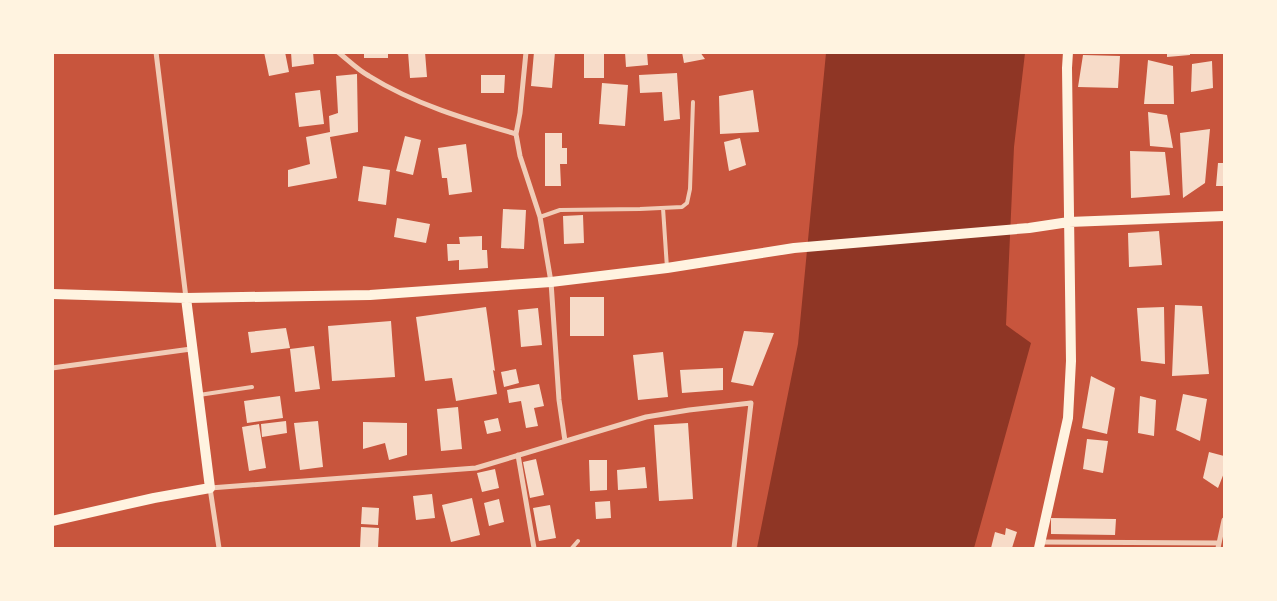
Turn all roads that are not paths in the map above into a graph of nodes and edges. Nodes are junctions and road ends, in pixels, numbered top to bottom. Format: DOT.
graph roads {
  1 [pos="156,52"];
  2 [pos="338,52"];
  3 [pos="526,52"];
  4 [pos="1068,52"];
  5 [pos="693,102"];
  6 [pos="516,134"];
  7 [pos="663,208"];
  8 [pos="1224,216"];
  9 [pos="540,218"];
  10 [pos="1069,222"];
  11 [pos="667,268"];
  12 [pos="551,282"];
  13 [pos="52,294"];
  14 [pos="186,298"];
  15 [pos="191,349"];
  16 [pos="52,368"];
  17 [pos="252,387"];
  18 [pos="197,395"];
  19 [pos="565,441"];
  20 [pos="518,455"];
  21 [pos="210,488"];
  22 [pos="1224,520"];
  23 [pos="52,521"];
  24 [pos="578,541"];
  25 [pos="1040,545"];
  26 [pos="1218,546"];
  27 [pos="219,548"];
  28 [pos="534,548"];
  29 [pos="572,548"];
  30 [pos="734,548"];
  1 -- 14 [label="street"];
  2 -- 6 [label="street"];
  3 -- 6 [label="street"];
  4 -- 10 [label="main road"];
  5 -- 7 [label="lane"];
  6 -- 9 [label="street"];
  7 -- 9 [label="lane"];
  7 -- 11 [label="lane"];
  8 -- 10 [label="main road"];
  9 -- 12 [label="street"];
  10 -- 11 [label="main road"];
  10 -- 25 [label="main road"];
  11 -- 12 [label="main road"];
  12 -- 14 [label="main road"];
  12 -- 19 [label="street"];
  13 -- 14 [label="main road"];
  14 -- 15 [label="main road"];
  15 -- 16 [label="street"];
  15 -- 18 [label="main road"];
  17 -- 18 [label="lane"];
  18 -- 21 [label="main road"];
  19 -- 20 [label="street"];
  19 -- 30 [label="street"];
  20 -- 21 [label="street"];
  20 -- 28 [label="street"];
  21 -- 23 [label="main road"];
  21 -- 27 [label="street"];
  22 -- 26 [label="street"];
  24 -- 29 [label="lane"];
  25 -- 26 [label="street"];
}
